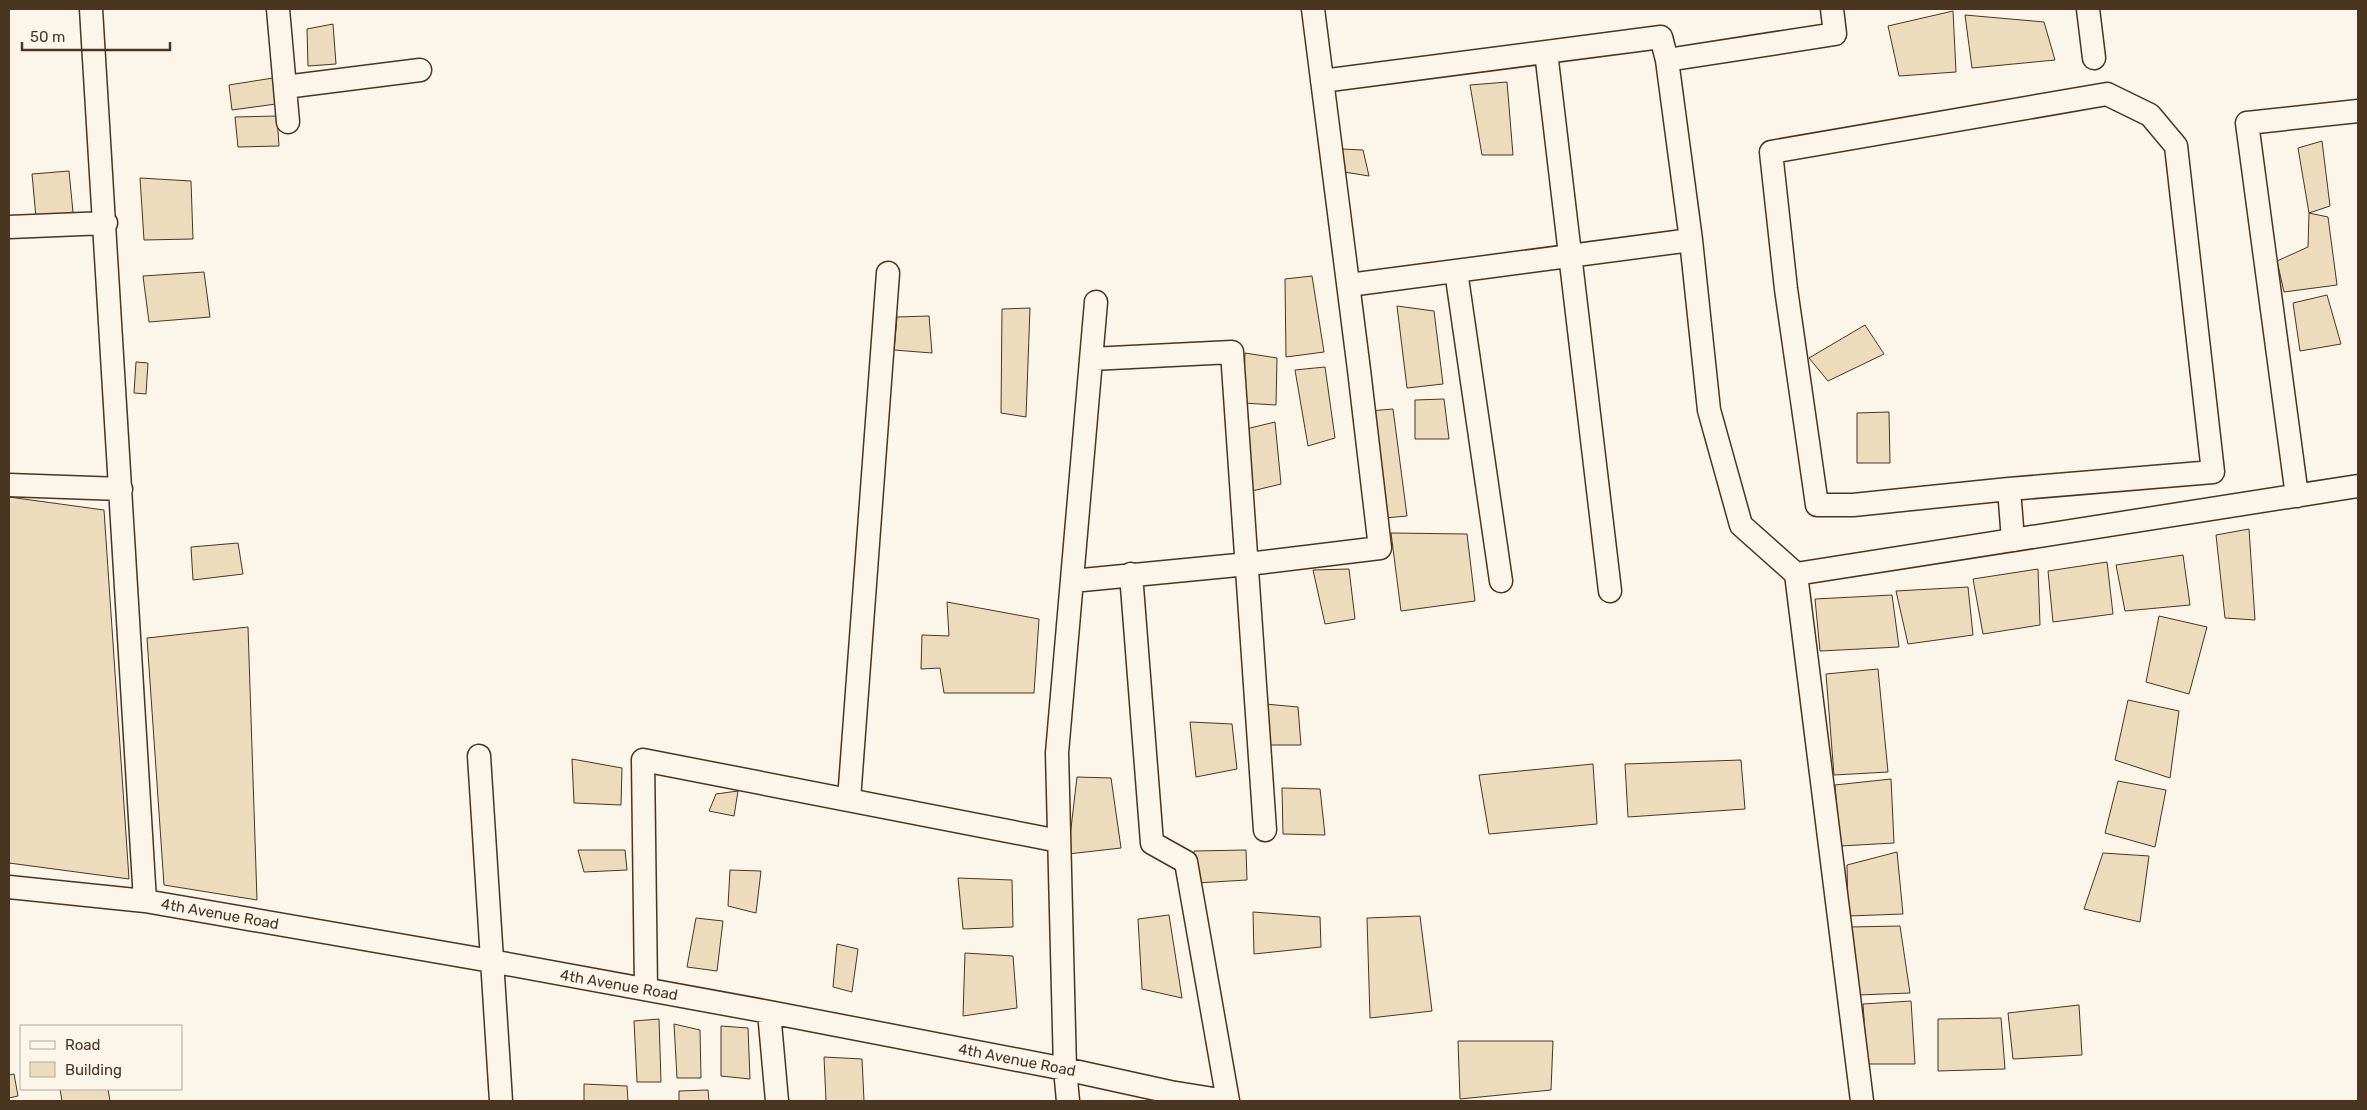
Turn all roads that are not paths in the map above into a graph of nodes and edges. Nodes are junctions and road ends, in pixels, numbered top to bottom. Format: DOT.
graph roads {
  1 [pos="91,9"];
  2 [pos="278,9"];
  3 [pos="1313,9"];
  4 [pos="1832,9"];
  5 [pos="2088,9"];
  6 [pos="1546,52"];
  7 [pos="2094,58"];
  8 [pos="1667,60"];
  9 [pos="420,70"];
  10 [pos="1322,81"];
  11 [pos="285,87"];
  12 [pos="2358,111"];
  13 [pos="288,122"];
  14 [pos="106,223"];
  15 [pos="9,227"];
  16 [pos="1691,240"];
  17 [pos="1570,256"];
  18 [pos="1456,271"];
  19 [pos="888,273"];
  20 [pos="1349,285"];
  21 [pos="1096,302"];
  22 [pos="1091,359"];
  23 [pos="9,485"];
  24 [pos="2358,486"];
  25 [pos="121,489"];
  26 [pos="2009,489"];
  27 [pos="2297,496"];
  28 [pos="2013,540"];
  29 [pos="1248,564"];
  30 [pos="1131,574"];
  31 [pos="1796,574"];
  32 [pos="1501,580"];
  33 [pos="1072,581"];
  34 [pos="1610,591"];
  35 [pos="479,756"];
  36 [pos="849,800"];
  37 [pos="1265,830"];
  38 [pos="1059,841"];
  39 [pos="9,887"];
  40 [pos="145,901"];
  41 [pos="491,961"];
  42 [pos="646,989"];
  43 [pos="769,1012"];
  44 [pos="1065,1069"];
  45 [pos="1170,1097"];
  46 [pos="501,1101"];
  47 [pos="777,1101"];
  48 [pos="1068,1101"];
  49 [pos="1227,1101"];
  50 [pos="1862,1101"];
  1 -- 14 [label="street"];
  2 -- 11 [label="street"];
  3 -- 10 [label="street"];
  4 -- 8 [label="street"];
  5 -- 7 [label="street"];
  6 -- 8 [label="street"];
  6 -- 10 [label="street"];
  6 -- 17 [label="street"];
  8 -- 16 [label="street"];
  9 -- 11 [label="street"];
  10 -- 20 [label="street"];
  11 -- 13 [label="street"];
  12 -- 27 [label="street"];
  14 -- 15 [label="street"];
  14 -- 25 [label="street"];
  16 -- 17 [label="street"];
  16 -- 31 [label="street"];
  17 -- 18 [label="street"];
  17 -- 34 [label="street"];
  18 -- 20 [label="street"];
  18 -- 32 [label="street"];
  19 -- 36 [label="street"];
  20 -- 29 [label="street"];
  21 -- 22 [label="street"];
  22 -- 29 [label="street"];
  22 -- 33 [label="street"];
  23 -- 25 [label="street"];
  24 -- 27 [label="street"];
  25 -- 40 [label="street"];
  26 -- 26 [label="street"];
  26 -- 28 [label="street"];
  27 -- 28 [label="street"];
  28 -- 31 [label="street"];
  29 -- 30 [label="street"];
  29 -- 37 [label="street"];
  30 -- 33 [label="street"];
  30 -- 49 [label="street"];
  31 -- 50 [label="street"];
  33 -- 38 [label="street"];
  35 -- 41 [label="street"];
  36 -- 38 [label="street"];
  36 -- 42 [label="street"];
  38 -- 44 [label="street"];
  39 -- 40 [label="street, 4th Avenue Road"];
  40 -- 41 [label="street, 4th Avenue Road"];
  41 -- 42 [label="street, 4th Avenue Road"];
  41 -- 46 [label="street"];
  42 -- 43 [label="street, 4th Avenue Road"];
  43 -- 44 [label="street, 4th Avenue Road"];
  43 -- 47 [label="street"];
  44 -- 45 [label="street, 4th Avenue Road"];
  44 -- 48 [label="street"];
  45 -- 49 [label="street, 4th Avenue Road"];
}
